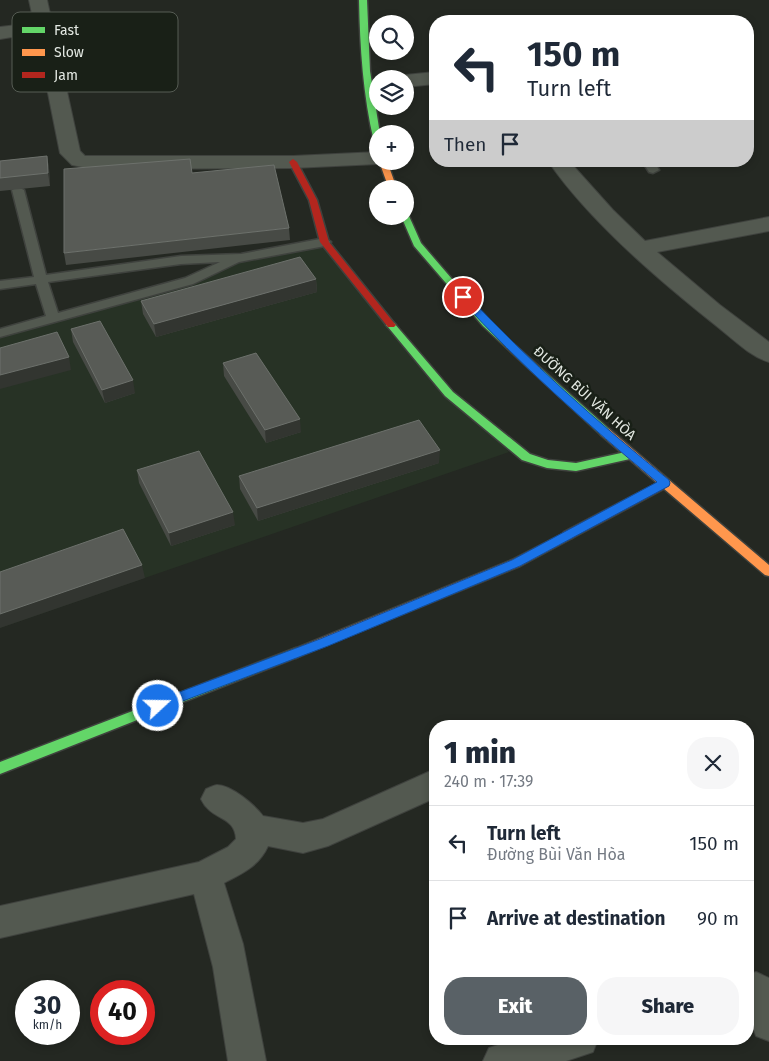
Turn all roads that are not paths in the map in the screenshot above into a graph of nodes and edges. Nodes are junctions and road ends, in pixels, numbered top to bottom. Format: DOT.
graph roads {
  1 [pos="363,0"];
  2 [pos="369,72"];
  3 [pos="429,79"];
  4 [pos="414,80"];
  5 [pos="57,92"];
  6 [pos="369,158"];
  7 [pos="294,162"];
  8 [pos="563,167"];
  9 [pos="18,190"];
  10 [pos="769,224"];
  11 [pos="409,225"];
  12 [pos="325,242"];
  13 [pos="640,249"];
  14 [pos="242,258"];
  15 [pos="41,280"];
  16 [pos="0,285"];
  17 [pos="54,319"];
  18 [pos="0,333"];
  19 [pos="768,352"];
  20 [pos="630,455"];
  21 [pos="665,483"];
  22 [pos="769,572"];
  23 [pos="0,768"];
  24 [pos="429,786"];
  25 [pos="217,799"];
  26 [pos="252,827"];
  27 [pos="205,876"];
  28 [pos="0,922"];
  29 [pos="757,988"];
  30 [pos="769,1023"];
  31 [pos="559,1045"];
  32 [pos="247,1061"];
  33 [pos="502,1061"];
  1 -- 2 [label="street"];
  3 -- 4 [label="street"];
  5 -- 7 [label="street"];
  6 -- 7 [label="street"];
  7 -- 12 [label="street"];
  8 -- 13 [label="street"];
  9 -- 15 [label="lane"];
  10 -- 13 [label="street"];
  11 -- 20 [label="street, ĐƯỜNG BÙI VĂN HÒA"];
  12 -- 14 [label="lane"];
  12 -- 20 [label="street"];
  13 -- 19 [label="street"];
  14 -- 15 [label="lane"];
  14 -- 17 [label="lane"];
  15 -- 16 [label="lane"];
  15 -- 17 [label="lane"];
  17 -- 18 [label="lane"];
  20 -- 21 [label="street, ĐƯỜNG BÙI VĂN HÒA"];
  21 -- 22 [label="street, ĐƯỜNG BÙI VĂN HÒA"];
  21 -- 23 [label="street"];
  24 -- 26 [label="street"];
  25 -- 26 [label="street"];
  26 -- 27 [label="street"];
  27 -- 28 [label="street"];
  27 -- 32 [label="street"];
  29 -- 30 [label="street"];
  31 -- 33 [label="street"];
}
